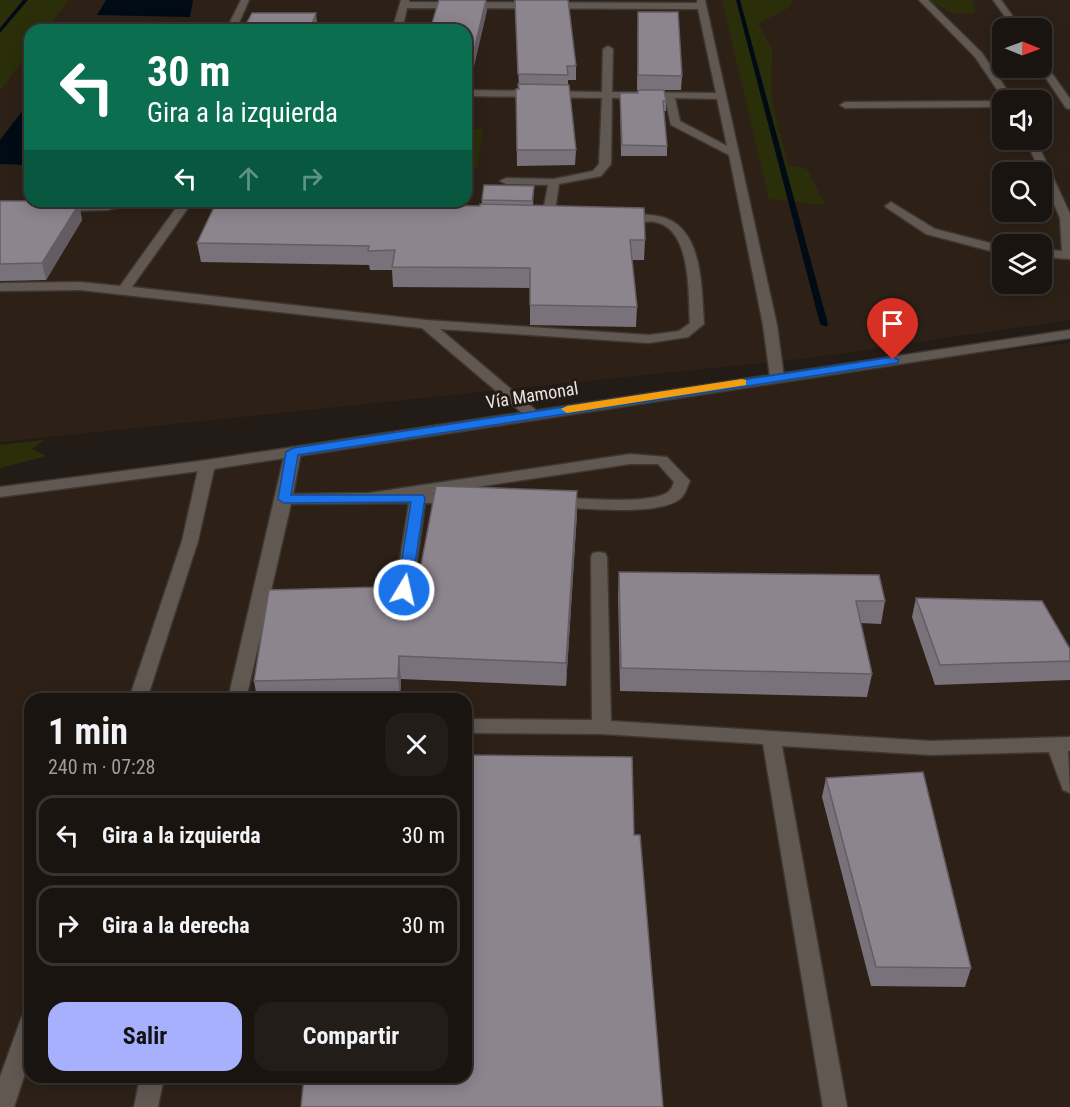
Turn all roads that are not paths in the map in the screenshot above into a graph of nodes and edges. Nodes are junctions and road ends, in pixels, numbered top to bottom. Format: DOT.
graph roads {
  1 [pos="245,0"];
  2 [pos="923,0"];
  3 [pos="997,0"];
  4 [pos="404,2"];
  5 [pos="577,3"];
  6 [pos="702,3"];
  7 [pos="1010,18"];
  8 [pos="234,24"];
  9 [pos="398,24"];
  10 [pos="608,49"];
  11 [pos="1051,78"];
  12 [pos="1003,90"];
  13 [pos="472,93"];
  14 [pos="606,95"];
  15 [pos="669,95"];
  16 [pos="722,96"];
  17 [pos="992,104"];
  18 [pos="845,105"];
  19 [pos="1070,106"];
  20 [pos="1035,150"];
  21 [pos="734,154"];
  22 [pos="506,182"];
  23 [pos="554,182"];
  24 [pos="891,206"];
  25 [pos="183,207"];
  26 [pos="548,217"];
  27 [pos="605,218"];
  28 [pos="992,248"];
  29 [pos="1052,253"];
  30 [pos="1069,254"];
  31 [pos="0,287"];
  32 [pos="123,290"];
  33 [pos="426,324"];
  34 [pos="1070,334"];
  35 [pos="777,377"];
  36 [pos="533,415"];
  37 [pos="293,452"];
  38 [pos="207,465"];
  39 [pos="0,492"];
  40 [pos="369,498"];
  41 [pos="418,498"];
  42 [pos="284,499"];
  43 [pos="475,500"];
  44 [pos="544,502"];
  45 [pos="599,557"];
  46 [pos="404,590"];
  47 [pos="140,693"];
  48 [pos="238,693"];
  49 [pos="472,726"];
  50 [pos="602,727"];
  51 [pos="771,738"];
  52 [pos="1063,744"];
  53 [pos="1070,785"];
  54 [pos="24,1041"];
  55 [pos="151,1083"];
  56 [pos="2,1107"];
  57 [pos="146,1107"];
  58 [pos="835,1107"];
  1 -- 8 [label="street"];
  2 -- 12 [label="street"];
  3 -- 7 [label="street"];
  4 -- 5 [label="street"];
  4 -- 9 [label="street"];
  5 -- 6 [label="street"];
  6 -- 16 [label="street"];
  10 -- 14 [label="street"];
  11 -- 19 [label="street"];
  13 -- 14 [label="street"];
  14 -- 15 [label="street"];
  14 -- 23 [label="street"];
  15 -- 16 [label="street"];
  15 -- 21 [label="street"];
  16 -- 21 [label="street"];
  17 -- 18 [label="street"];
  20 -- 30 [label="street"];
  21 -- 35 [label="street"];
  22 -- 23 [label="street"];
  23 -- 26 [label="street"];
  24 -- 28 [label="street"];
  25 -- 32 [label="street"];
  27 -- 33 [label="street"];
  29 -- 30 [label="street"];
  31 -- 32 [label="street"];
  32 -- 33 [label="street"];
  33 -- 36 [label="street"];
  34 -- 35 [label="street, Vía Mamonal"];
  35 -- 36 [label="street, Vía Mamonal"];
  36 -- 37 [label="street, Vía Mamonal"];
  37 -- 38 [label="street, Vía Mamonal"];
  37 -- 42 [label="street"];
  38 -- 39 [label="street, Vía Mamonal"];
  38 -- 47 [label="street"];
  40 -- 41 [label="street"];
  40 -- 42 [label="street"];
  40 -- 44 [label="street"];
  41 -- 43 [label="street"];
  41 -- 46 [label="street"];
  42 -- 48 [label="street"];
  45 -- 50 [label="street"];
  49 -- 50 [label="street"];
  50 -- 51 [label="street"];
  51 -- 52 [label="street"];
  51 -- 58 [label="street"];
  52 -- 53 [label="street"];
  54 -- 56 [label="street"];
  55 -- 57 [label="street"];
}
